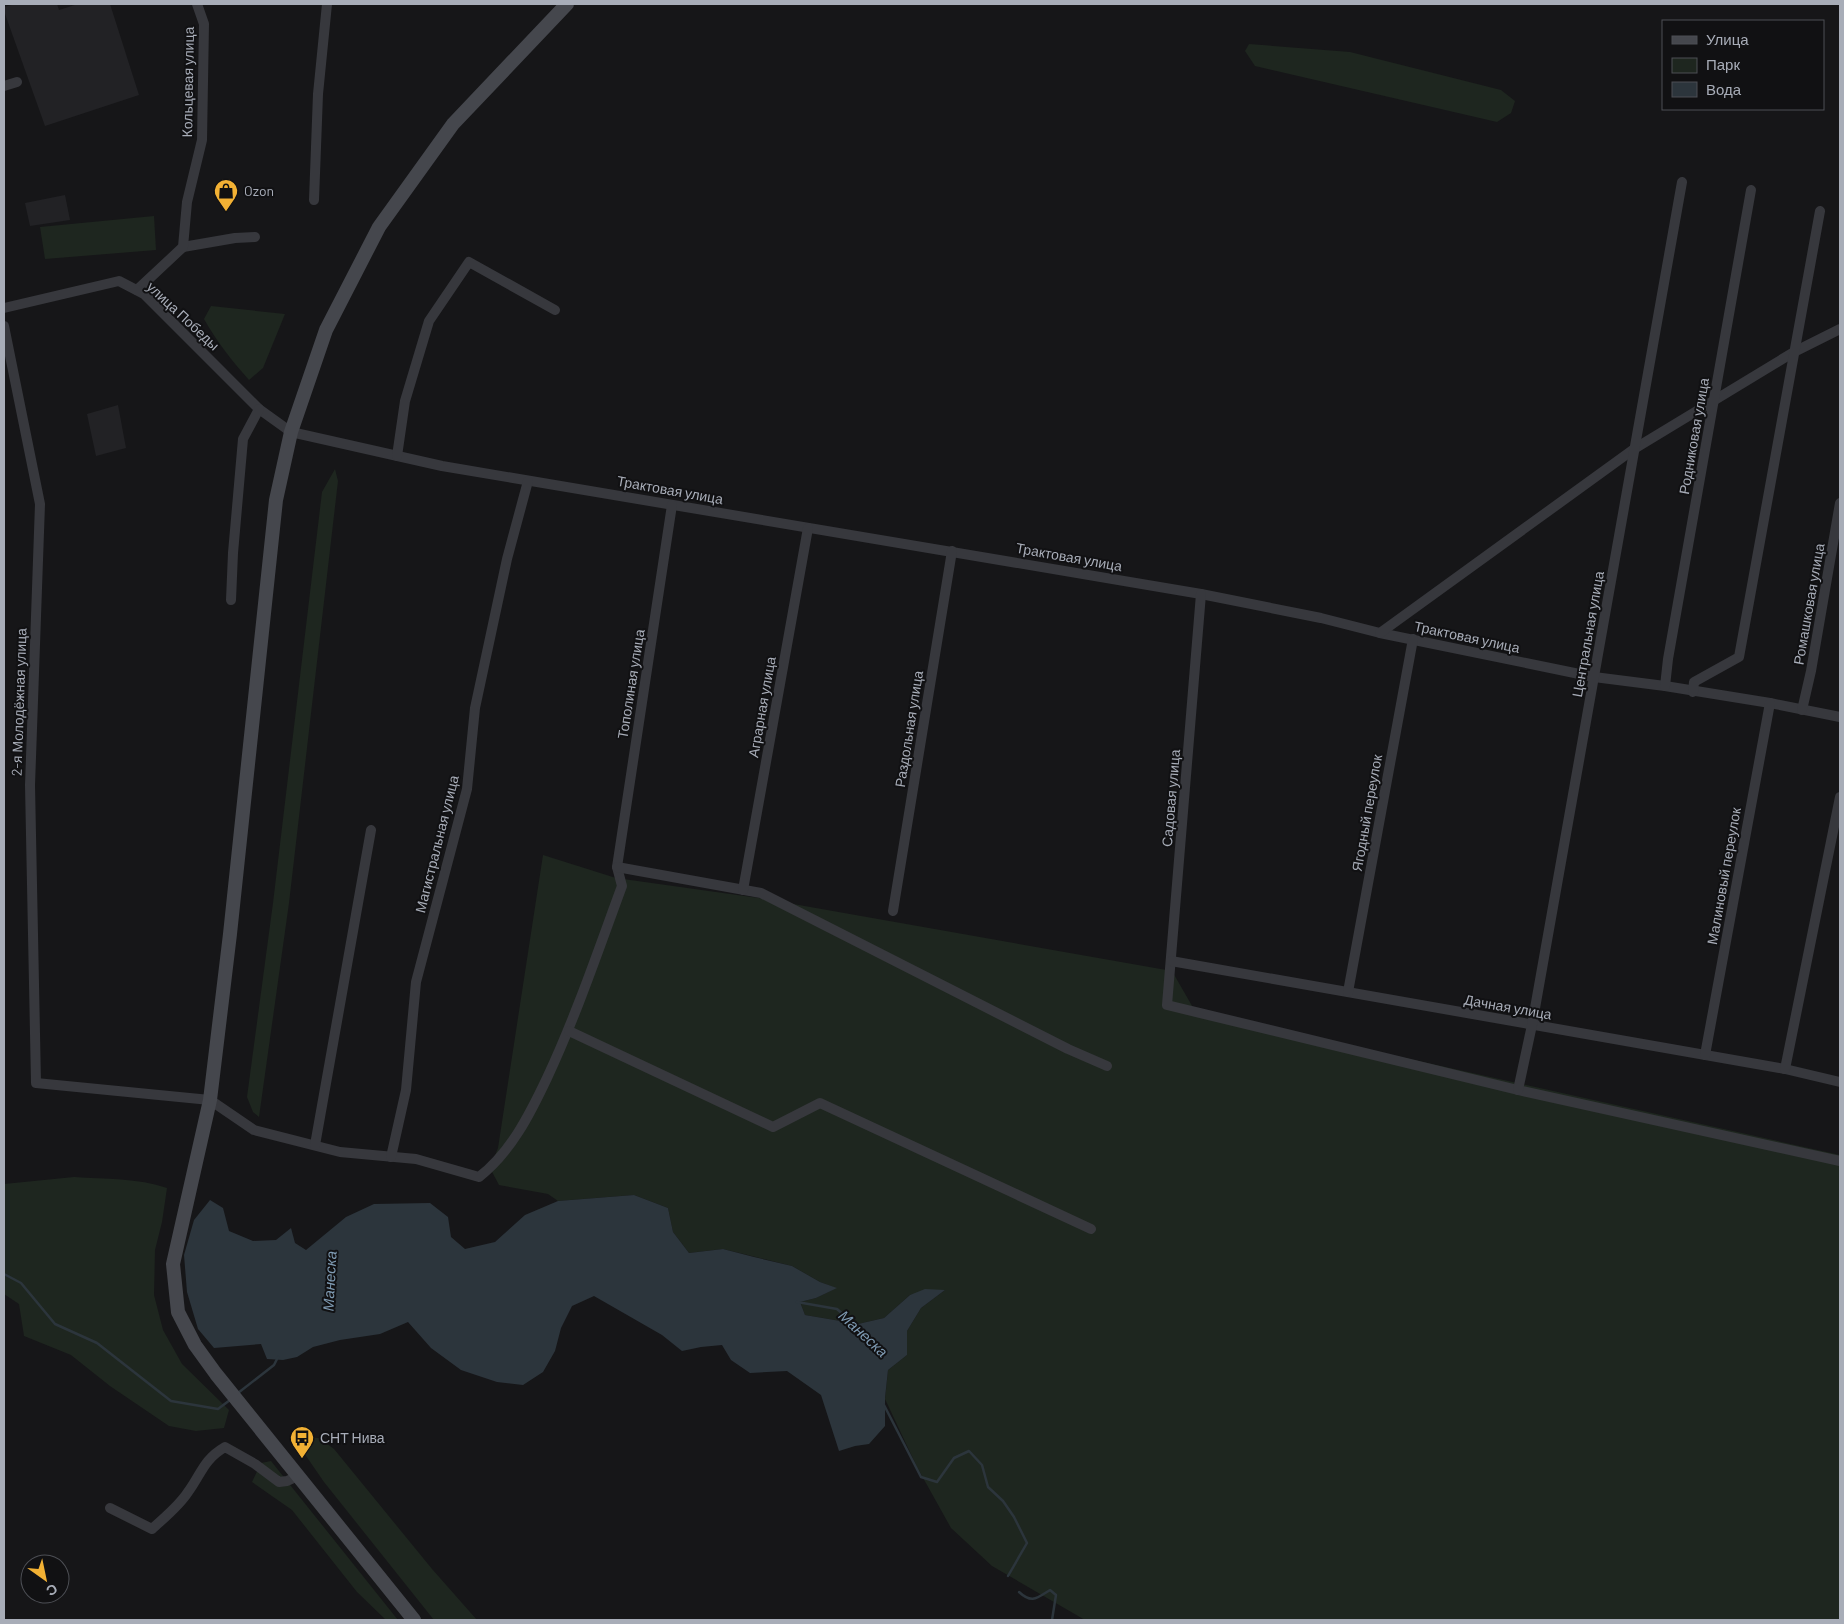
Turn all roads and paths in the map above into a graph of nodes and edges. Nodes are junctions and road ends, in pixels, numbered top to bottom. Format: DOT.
graph roads {
  1 [pos="197,4"];
  2 [pos="327,4"];
  3 [pos="567,4"];
  4 [pos="17,82"];
  5 [pos="4,86"];
  6 [pos="1682,182"];
  7 [pos="1751,190"];
  8 [pos="314,200"];
  9 [pos="1820,211"];
  10 [pos="255,237"];
  11 [pos="183,247"];
  12 [pos="137,290"];
  13 [pos="4,308"];
  14 [pos="555,310"];
  15 [pos="4,326"];
  16 [pos="1840,329"];
  17 [pos="1794,352"];
  18 [pos="1714,402"];
  19 [pos="259,409"];
  20 [pos="291,432"];
  21 [pos="1634,448"];
  22 [pos="397,456"];
  23 [pos="528,481"];
  24 [pos="1840,503"];
  25 [pos="672,505"];
  26 [pos="808,528"];
  27 [pos="952,551"];
  28 [pos="1202,594"];
  29 [pos="231,600"];
  30 [pos="1380,634"];
  31 [pos="1413,639"];
  32 [pos="1594,677"];
  33 [pos="1665,686"];
  34 [pos="1693,692"];
  35 [pos="1770,703"];
  36 [pos="1802,710"];
  37 [pos="1840,717"];
  38 [pos="1840,797"];
  39 [pos="370,830"];
  40 [pos="617,867"];
  41 [pos="743,890"];
  42 [pos="893,911"];
  43 [pos="1171,961"];
  44 [pos="1348,992"];
  45 [pos="1532,1025"];
  46 [pos="569,1031"];
  47 [pos="1705,1055"];
  48 [pos="1107,1066"];
  49 [pos="1785,1069"];
  50 [pos="1840,1082"];
  51 [pos="1518,1090"];
  52 [pos="210,1100"];
  53 [pos="315,1145"];
  54 [pos="391,1157"];
  55 [pos="1840,1161"];
  56 [pos="1091,1229"];
  57 [pos="298,1476"];
  58 [pos="110,1508"];
  59 [pos="414,1620"];
  1 -- 11 [label="street, Кольцевая улица"];
  2 -- 8 [label="street"];
  3 -- 20 [label="main road"];
  4 -- 5 [label="street"];
  6 -- 21 [label="street, Центральная улица"];
  7 -- 18 [label="street, Родниковая улица"];
  9 -- 17 [label="street"];
  10 -- 11 [label="street"];
  11 -- 12 [label="street"];
  12 -- 13 [label="street, улица Победы"];
  12 -- 19 [label="street, улица Победы"];
  14 -- 22 [label="street"];
  15 -- 52 [label="street, 2-я Молодёжная улица"];
  16 -- 17 [label="street"];
  17 -- 18 [label="street"];
  17 -- 34 [label="street"];
  18 -- 21 [label="street"];
  18 -- 33 [label="street, Родниковая улица"];
  19 -- 20 [label="street, улица Победы"];
  19 -- 29 [label="street"];
  20 -- 22 [label="street, Трактовая улица"];
  20 -- 52 [label="main road"];
  21 -- 30 [label="street"];
  21 -- 32 [label="street, Центральная улица"];
  22 -- 23 [label="street, Трактовая улица"];
  23 -- 25 [label="street, Трактовая улица"];
  23 -- 54 [label="street, Магистральная улица"];
  24 -- 36 [label="street, Ромашковая улица"];
  25 -- 26 [label="street, Трактовая улица"];
  25 -- 40 [label="street, Тополиная улица"];
  26 -- 27 [label="street, Трактовая улица"];
  26 -- 41 [label="street, Аграрная улица"];
  27 -- 28 [label="street, Трактовая улица"];
  27 -- 42 [label="street, Раздольная улица"];
  28 -- 30 [label="street, Трактовая улица"];
  28 -- 43 [label="street, Садовая улица"];
  30 -- 31 [label="street, Трактовая улица"];
  31 -- 32 [label="street, Трактовая улица"];
  31 -- 44 [label="street, Ягодный переулок"];
  32 -- 33 [label="street, Трактовая улица"];
  32 -- 45 [label="street, Центральная улица"];
  33 -- 34 [label="street, Трактовая улица"];
  34 -- 35 [label="street, Трактовая улица"];
  35 -- 36 [label="street, Трактовая улица"];
  35 -- 47 [label="street, Малиновый переулок"];
  36 -- 37 [label="street, Трактовая улица"];
  38 -- 49 [label="street"];
  39 -- 53 [label="street"];
  40 -- 41 [label="street"];
  40 -- 46 [label="street, Тополиная улица"];
  41 -- 48 [label="street"];
  43 -- 44 [label="street, Дачная улица"];
  43 -- 51 [label="street, Садовая улица"];
  44 -- 45 [label="street, Дачная улица"];
  45 -- 47 [label="street, Дачная улица"];
  45 -- 51 [label="street, Центральная улица"];
  46 -- 54 [label="street, Тополиная улица"];
  46 -- 56 [label="street"];
  47 -- 49 [label="street, Дачная улица"];
  49 -- 50 [label="street, Дачная улица"];
  51 -- 55 [label="street"];
  52 -- 53 [label="street"];
  52 -- 57 [label="main road"];
  53 -- 54 [label="street"];
  57 -- 58 [label="street"];
  57 -- 59 [label="main road"];
}
